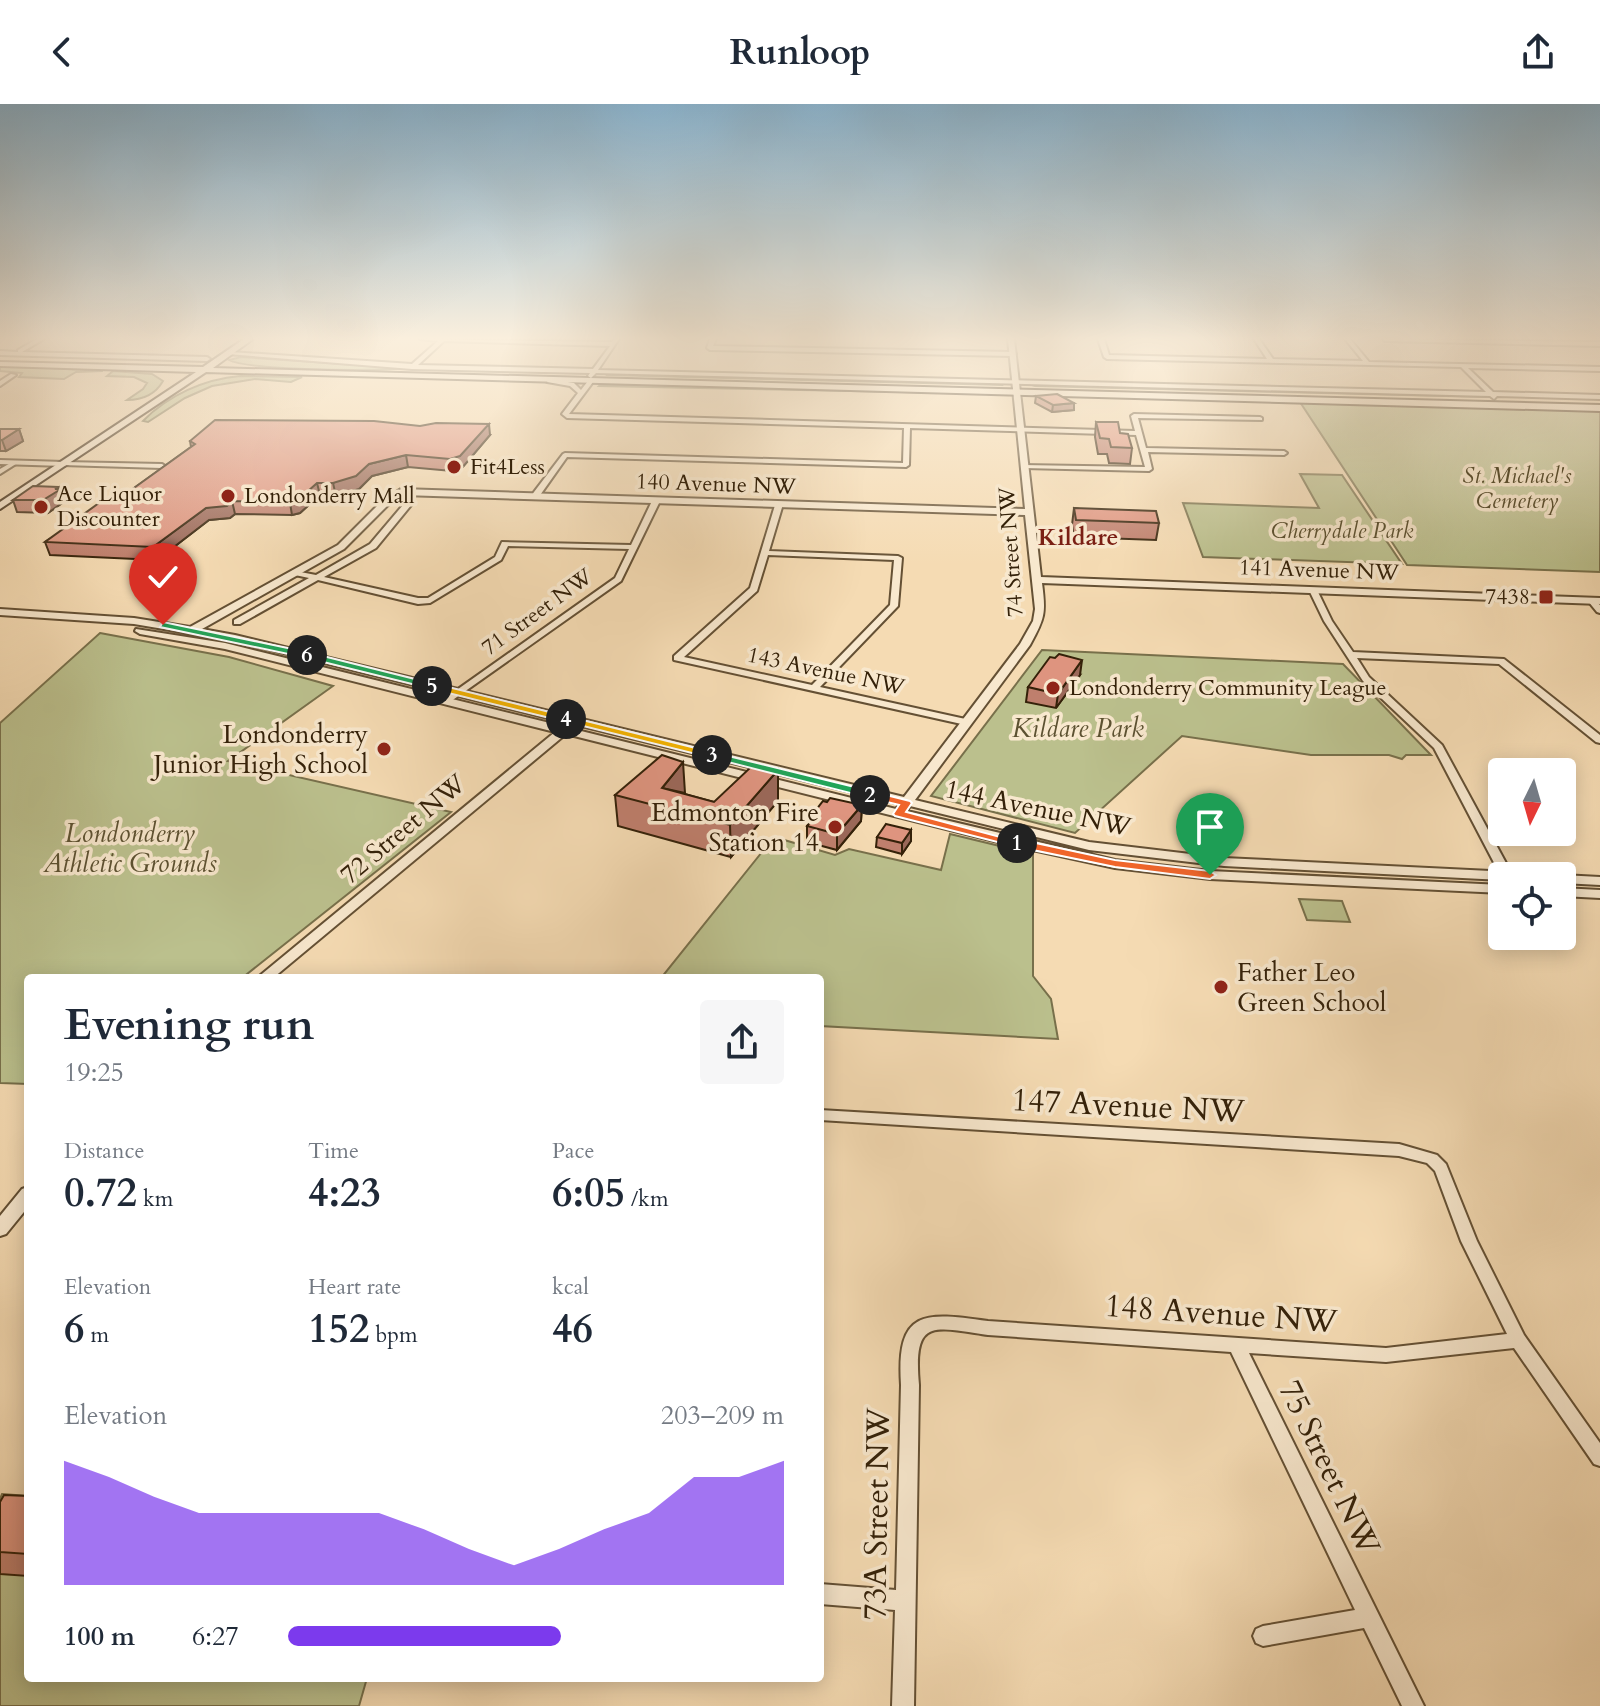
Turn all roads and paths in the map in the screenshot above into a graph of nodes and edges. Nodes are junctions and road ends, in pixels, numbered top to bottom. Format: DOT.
graph roads {
  1 [pos="124,414"];
  2 [pos="130,414"];
  3 [pos="565,414"];
  4 [pos="1018,414"];
  5 [pos="1260,419"];
  6 [pos="907,428"];
  7 [pos="1020,430"];
  8 [pos="1139,433"];
  9 [pos="1144,450"];
  10 [pos="1284,453"];
  11 [pos="0,462"];
  12 [pos="16,462"];
  13 [pos="49,463"];
  14 [pos="64,464"];
  15 [pos="1024,466"];
  16 [pos="160,468"];
  17 [pos="0,472"];
  18 [pos="0,494"];
  19 [pos="535,496"];
  20 [pos="390,498"];
  21 [pos="656,501"];
  22 [pos="779,504"];
  23 [pos="0,506"];
  24 [pos="1029,512"];
  25 [pos="634,547"];
  26 [pos="765,553"];
  27 [pos="298,573"];
  28 [pos="319,578"];
  29 [pos="1037,580"];
  30 [pos="1313,590"];
  31 [pos="1597,604"];
  32 [pos="0,612"];
  33 [pos="0,621"];
  34 [pos="237,622"];
  35 [pos="194,629"];
  36 [pos="180,637"];
  37 [pos="1349,655"];
  38 [pos="813,689"];
  39 [pos="459,692"];
  40 [pos="447,701"];
  41 [pos="966,722"];
  42 [pos="569,725"];
  43 [pos="1600,740"];
  44 [pos="902,809"];
  45 [pos="1500,862"];
  46 [pos="1488,875"];
  47 [pos="1576,880"];
  48 [pos="1600,881"];
  49 [pos="1488,888"];
  50 [pos="1576,893"];
  51 [pos="1600,894"];
  52 [pos="269,974"];
  53 [pos="824,1115"];
  54 [pos="24,1199"];
  55 [pos="0,1229"];
  56 [pos="920,1327"];
  57 [pos="1518,1340"];
  58 [pos="1236,1345"];
  59 [pos="1600,1458"];
  60 [pos="824,1594"];
  61 [pos="905,1601"];
  62 [pos="1370,1617"];
  63 [pos="1263,1636"];
  64 [pos="903,1706"];
  65 [pos="1413,1706"];
  1 -- 13 [label="main road"];
  2 -- 14 [label="main road"];
  3 -- 6 [label="street"];
  4 -- 7 [label="street, 74 Street NW"];
  5 -- 8 [label="street"];
  6 -- 7 [label="street"];
  6 -- 19 [label="street, 140 Avenue NW"];
  7 -- 8 [label="street"];
  7 -- 15 [label="street, 74 Street NW"];
  8 -- 9 [label="street"];
  9 -- 10 [label="street"];
  9 -- 15 [label="street"];
  11 -- 12 [label="street"];
  12 -- 13 [label="street"];
  12 -- 17 [label="street"];
  13 -- 14 [label="street"];
  13 -- 18 [label="main road"];
  14 -- 16 [label="street"];
  14 -- 23 [label="main road"];
  15 -- 24 [label="street, 74 Street NW"];
  19 -- 20 [label="street, 140 Avenue NW"];
  19 -- 21 [label="street, 140 Avenue NW"];
  20 -- 27 [label="street"];
  20 -- 28 [label="street"];
  21 -- 22 [label="street, 140 Avenue NW"];
  21 -- 25 [label="street, 71 Street NW"];
  22 -- 24 [label="street, 140 Avenue NW"];
  22 -- 26 [label="street"];
  24 -- 29 [label="street, 74 Street NW"];
  25 -- 28 [label="street"];
  25 -- 39 [label="street, 71 Street NW"];
  26 -- 38 [label="street, 143 Avenue NW"];
  26 -- 38 [label="street"];
  27 -- 28 [label="street"];
  27 -- 35 [label="street"];
  28 -- 34 [label="street"];
  29 -- 30 [label="street, 141 Avenue NW"];
  29 -- 41 [label="street, 74 Street NW"];
  30 -- 31 [label="street, 141 Avenue NW"];
  30 -- 37 [label="street"];
  32 -- 35 [label="street, 144 Avenue NW"];
  33 -- 36 [label="street, 144 Avenue NW"];
  35 -- 36 [label="street"];
  35 -- 39 [label="street, 144 Avenue NW"];
  36 -- 40 [label="street, 144 Avenue NW"];
  37 -- 43 [label="street"];
  37 -- 45 [label="street"];
  38 -- 41 [label="street, 143 Avenue NW"];
  39 -- 40 [label="street, 71 Street NW"];
  39 -- 42 [label="street, 144 Avenue NW"];
  40 -- 42 [label="street, 144 Avenue NW"];
  41 -- 44 [label="street, 74 Street NW"];
  42 -- 44 [label="street, 144 Avenue NW"];
  42 -- 52 [label="street, 72 Street NW"];
  44 -- 46 [label="street, 144 Avenue NW"];
  44 -- 49 [label="street, 144 Avenue NW"];
  47 -- 48 [label="street"];
  50 -- 51 [label="street"];
  53 -- 57 [label="street, 147 Avenue NW"];
  54 -- 55 [label="street"];
  56 -- 58 [label="street, 148 Avenue NW"];
  56 -- 61 [label="street, 73A Street NW"];
  57 -- 58 [label="street, 148 Avenue NW"];
  57 -- 59 [label="street"];
  58 -- 62 [label="street, 75 Street NW"];
  60 -- 61 [label="street"];
  61 -- 64 [label="street, 73A Street NW"];
  62 -- 63 [label="street"];
  62 -- 65 [label="street, 75 Street NW"];
}
